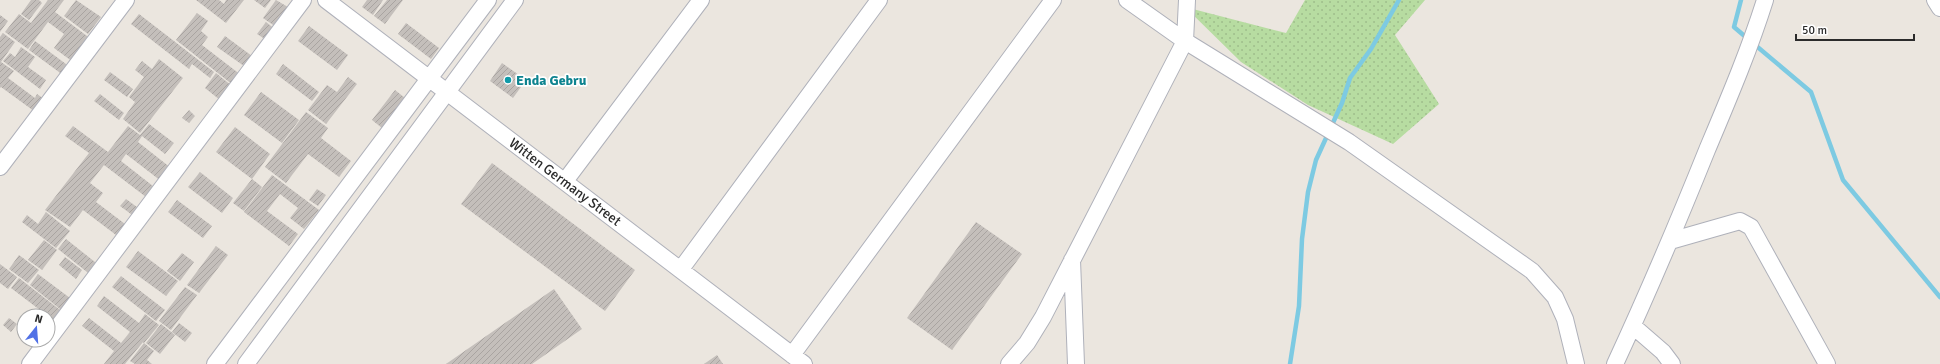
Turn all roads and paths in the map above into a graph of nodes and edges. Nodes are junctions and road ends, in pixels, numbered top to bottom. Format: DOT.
graph roads {
  1 [pos="126,0"];
  2 [pos="303,0"];
  3 [pos="326,0"];
  4 [pos="488,0"];
  5 [pos="515,0"];
  6 [pos="701,0"];
  7 [pos="879,0"];
  8 [pos="1053,0"];
  9 [pos="1127,0"];
  10 [pos="1187,0"];
  11 [pos="1764,0"];
  12 [pos="1935,0"];
  13 [pos="1940,8"];
  14 [pos="1185,41"];
  15 [pos="430,78"];
  16 [pos="446,93"];
  17 [pos="0,167"];
  18 [pos="565,181"];
  19 [pos="1670,241"];
  20 [pos="1072,258"];
  21 [pos="681,269"];
  22 [pos="1632,326"];
  23 [pos="798,359"];
  24 [pos="30,364"];
  25 [pos="215,364"];
  26 [pos="246,364"];
  27 [pos="1009,364"];
  28 [pos="1076,364"];
  29 [pos="1576,364"];
  30 [pos="1615,364"];
  31 [pos="1672,364"];
  32 [pos="1827,364"];
  1 -- 17 [label="street"];
  2 -- 24 [label="street"];
  3 -- 15 [label="street, Witten Germany Street"];
  4 -- 15 [label="street"];
  5 -- 16 [label="street"];
  6 -- 18 [label="street"];
  7 -- 21 [label="street"];
  8 -- 23 [label="street"];
  9 -- 14 [label="street"];
  10 -- 14 [label="street"];
  11 -- 19 [label="street"];
  12 -- 13 [label="street"];
  14 -- 20 [label="street"];
  14 -- 29 [label="street"];
  15 -- 16 [label="street, Witten Germany Street"];
  15 -- 25 [label="street"];
  16 -- 18 [label="street, Witten Germany Street"];
  16 -- 26 [label="street"];
  18 -- 21 [label="street, Witten Germany Street"];
  19 -- 22 [label="street"];
  19 -- 32 [label="street"];
  20 -- 27 [label="street"];
  20 -- 28 [label="street"];
  21 -- 23 [label="street, Witten Germany Street"];
  22 -- 30 [label="street"];
  22 -- 31 [label="street"];
}
